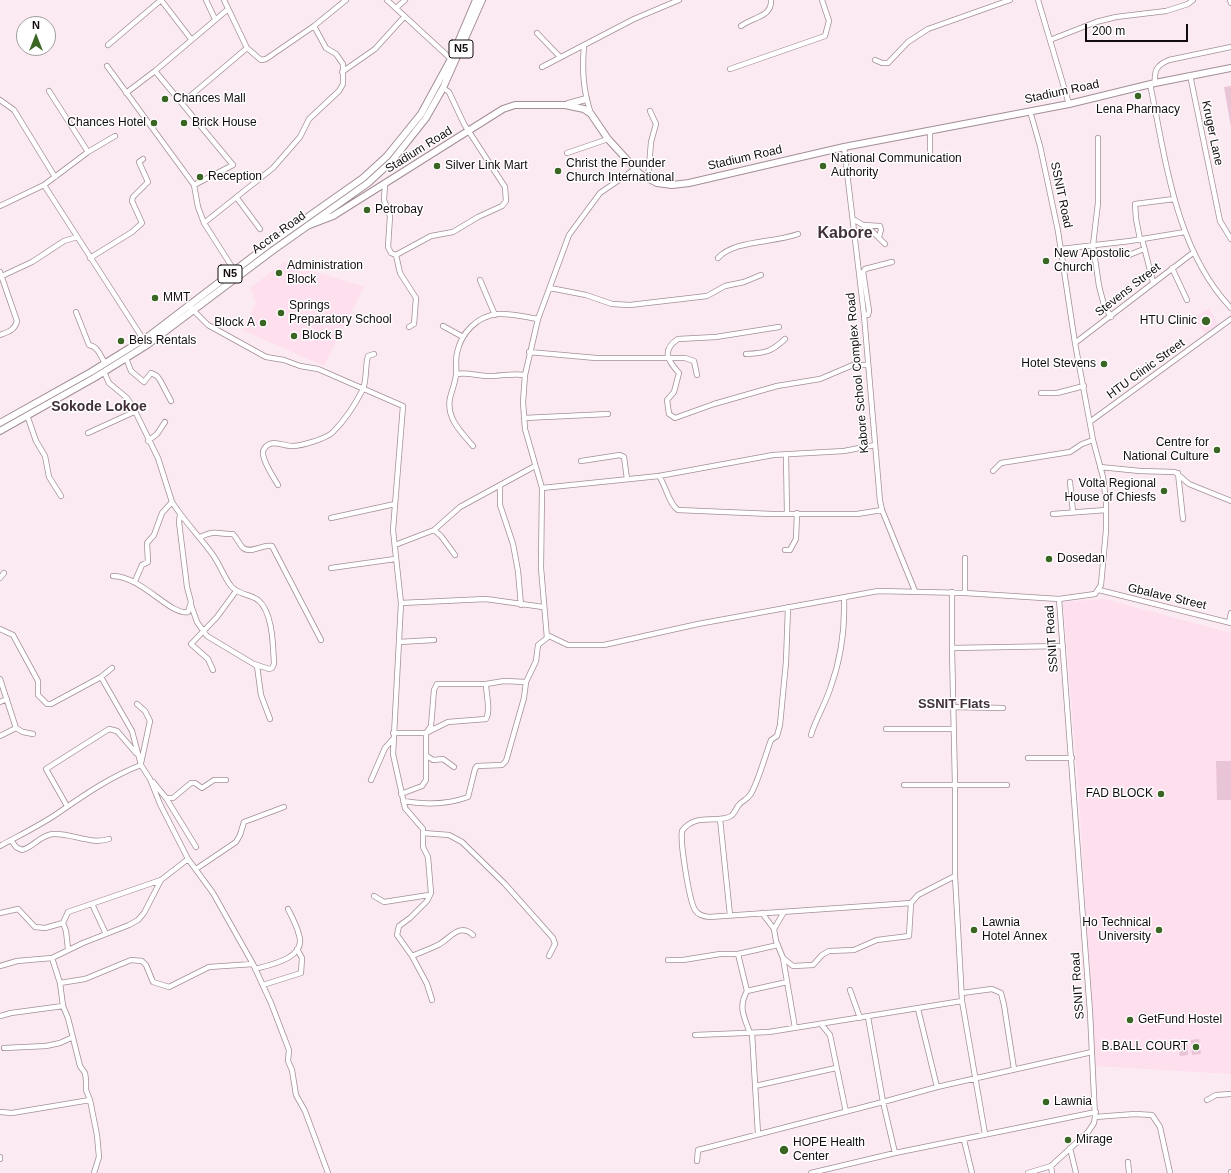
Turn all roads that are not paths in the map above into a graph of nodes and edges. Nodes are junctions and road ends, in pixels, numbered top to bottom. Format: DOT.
graph roads {
  1 [pos="161,0"];
  2 [pos="206,0"];
  3 [pos="224,0"];
  4 [pos="346,0"];
  5 [pos="387,0"];
  6 [pos="405,0"];
  7 [pos="476,0"];
  8 [pos="482,0"];
  9 [pos="679,0"];
  10 [pos="771,0"];
  11 [pos="822,0"];
  12 [pos="1010,0"];
  13 [pos="1038,0"];
  14 [pos="1193,0"];
  15 [pos="396,8"];
  16 [pos="227,10"];
  17 [pos="404,17"];
  18 [pos="215,19"];
  19 [pos="314,26"];
  20 [pos="741,26"];
  21 [pos="537,33"];
  22 [pos="191,39"];
  23 [pos="1050,40"];
  24 [pos="108,45"];
  25 [pos="584,45"];
  26 [pos="1231,47"];
  27 [pos="246,48"];
  28 [pos="560,57"];
  29 [pos="451,59"];
  30 [pos="875,60"];
  31 [pos="107,66"];
  32 [pos="542,67"];
  33 [pos="1231,68"];
  34 [pos="730,69"];
  35 [pos="155,71"];
  36 [pos="342,72"];
  37 [pos="1190,76"];
  38 [pos="1152,83"];
  39 [pos="444,88"];
  40 [pos="49,91"];
  41 [pos="126,93"];
  42 [pos="586,99"];
  43 [pos="0,100"];
  44 [pos="182,103"];
  45 [pos="1068,104"];
  46 [pos="565,105"];
  47 [pos="1030,111"];
  48 [pos="650,112"];
  49 [pos="591,114"];
  50 [pos="470,131"];
  51 [pos="930,131"];
  52 [pos="115,136"];
  53 [pos="1098,138"];
  54 [pos="608,139"];
  55 [pos="844,147"];
  56 [pos="88,152"];
  57 [pos="567,153"];
  58 [pos="143,158"];
  59 [pos="930,159"];
  60 [pos="635,169"];
  61 [pos="55,177"];
  62 [pos="648,179"];
  63 [pos="385,184"];
  64 [pos="44,185"];
  65 [pos="194,185"];
  66 [pos="237,198"];
  67 [pos="1174,199"];
  68 [pos="0,206"];
  69 [pos="317,210"];
  70 [pos="342,210"];
  71 [pos="327,211"];
  72 [pos="853,219"];
  73 [pos="204,223"];
  74 [pos="862,224"];
  75 [pos="307,226"];
  76 [pos="260,229"];
  77 [pos="1185,232"];
  78 [pos="798,234"];
  79 [pos="76,237"];
  80 [pos="878,237"];
  81 [pos="1230,237"];
  82 [pos="1141,239"];
  83 [pos="886,244"];
  84 [pos="1093,245"];
  85 [pos="1061,249"];
  86 [pos="1144,249"];
  87 [pos="1194,252"];
  88 [pos="396,255"];
  89 [pos="1129,256"];
  90 [pos="90,258"];
  91 [pos="718,258"];
  92 [pos="892,262"];
  93 [pos="1172,268"];
  94 [pos="234,270"];
  95 [pos="1,274"];
  96 [pos="761,275"];
  97 [pos="480,280"];
  98 [pos="1153,282"];
  99 [pos="550,288"];
  100 [pos="1187,300"];
  101 [pos="188,305"];
  102 [pos="1231,308"];
  103 [pos="192,310"];
  104 [pos="76,312"];
  105 [pos="495,315"];
  106 [pos="864,315"];
  107 [pos="1111,317"];
  108 [pos="538,319"];
  109 [pos="1231,319"];
  110 [pos="443,326"];
  111 [pos="409,327"];
  112 [pos="779,327"];
  113 [pos="0,335"];
  114 [pos="463,337"];
  115 [pos="785,339"];
  116 [pos="143,340"];
  117 [pos="1075,343"];
  118 [pos="147,345"];
  119 [pos="529,352"];
  120 [pos="374,354"];
  121 [pos="746,354"];
  122 [pos="668,357"];
  123 [pos="126,358"];
  124 [pos="105,363"];
  125 [pos="868,365"];
  126 [pos="104,372"];
  127 [pos="456,374"];
  128 [pos="525,375"];
  129 [pos="697,375"];
  130 [pos="1084,386"];
  131 [pos="363,388"];
  132 [pos="1041,393"];
  133 [pos="171,401"];
  134 [pos="134,412"];
  135 [pos="608,414"];
  136 [pos="27,415"];
  137 [pos="524,418"];
  138 [pos="1091,421"];
  139 [pos="165,422"];
  140 [pos="0,423"];
  141 [pos="0,430"];
  142 [pos="88,433"];
  143 [pos="1093,440"];
  144 [pos="148,441"];
  145 [pos="875,445"];
  146 [pos="473,446"];
  147 [pos="786,455"];
  148 [pos="581,461"];
  149 [pos="535,466"];
  150 [pos="1100,467"];
  151 [pos="992,471"];
  152 [pos="1178,473"];
  153 [pos="659,476"];
  154 [pos="627,479"];
  155 [pos="1070,482"];
  156 [pos="278,485"];
  157 [pos="500,485"];
  158 [pos="542,488"];
  159 [pos="61,496"];
  160 [pos="1231,501"];
  161 [pos="172,502"];
  162 [pos="395,504"];
  163 [pos="882,510"];
  164 [pos="1106,510"];
  165 [pos="1073,512"];
  166 [pos="787,513"];
  167 [pos="796,513"];
  168 [pos="180,514"];
  169 [pos="1053,514"];
  170 [pos="331,518"];
  171 [pos="1183,519"];
  172 [pos="434,530"];
  173 [pos="200,537"];
  174 [pos="395,545"];
  175 [pos="785,550"];
  176 [pos="455,555"];
  177 [pos="965,558"];
  178 [pos="395,560"];
  179 [pos="331,568"];
  180 [pos="4,573"];
  181 [pos="113,576"];
  182 [pos="0,578"];
  183 [pos="135,581"];
  184 [pos="1099,590"];
  185 [pos="236,591"];
  186 [pos="915,591"];
  187 [pos="952,592"];
  188 [pos="965,592"];
  189 [pos="844,598"];
  190 [pos="1059,599"];
  191 [pos="401,603"];
  192 [pos="191,605"];
  193 [pos="521,605"];
  194 [pos="543,607"];
  195 [pos="788,607"];
  196 [pos="1231,613"];
  197 [pos="1230,622"];
  198 [pos="0,629"];
  199 [pos="204,632"];
  200 [pos="547,635"];
  201 [pos="322,640"];
  202 [pos="434,640"];
  203 [pos="399,642"];
  204 [pos="1063,646"];
  205 [pos="952,648"];
  206 [pos="254,664"];
  207 [pos="112,668"];
  208 [pos="213,670"];
  209 [pos="101,677"];
  210 [pos="0,679"];
  211 [pos="526,682"];
  212 [pos="486,684"];
  213 [pos="7,699"];
  214 [pos="0,702"];
  215 [pos="137,704"];
  216 [pos="953,707"];
  217 [pos="1003,708"];
  218 [pos="270,719"];
  219 [pos="16,728"];
  220 [pos="886,729"];
  221 [pos="954,729"];
  222 [pos="393,733"];
  223 [pos="426,733"];
  224 [pos="34,734"];
  225 [pos="811,735"];
  226 [pos="0,736"];
  227 [pos="392,740"];
  228 [pos="136,753"];
  229 [pos="427,756"];
  230 [pos="1028,758"];
  231 [pos="1072,758"];
  232 [pos="141,764"];
  233 [pos="454,767"];
  234 [pos="150,779"];
  235 [pos="226,780"];
  236 [pos="371,780"];
  237 [pos="904,785"];
  238 [pos="1007,785"];
  239 [pos="955,786"];
  240 [pos="401,794"];
  241 [pos="166,798"];
  242 [pos="403,801"];
  243 [pos="67,806"];
  244 [pos="284,807"];
  245 [pos="720,819"];
  246 [pos="423,833"];
  247 [pos="11,840"];
  248 [pos="109,840"];
  249 [pos="0,846"];
  250 [pos="196,847"];
  251 [pos="188,859"];
  252 [pos="196,869"];
  253 [pos="955,876"];
  254 [pos="161,880"];
  255 [pos="429,895"];
  256 [pos="374,896"];
  257 [pos="911,903"];
  258 [pos="92,904"];
  259 [pos="288,909"];
  260 [pos="784,912"];
  261 [pos="0,913"];
  262 [pos="762,913"];
  263 [pos="730,915"];
  264 [pos="63,923"];
  265 [pos="774,928"];
  266 [pos="106,934"];
  267 [pos="473,935"];
  268 [pos="778,945"];
  269 [pos="298,948"];
  270 [pos="68,949"];
  271 [pos="738,954"];
  272 [pos="412,956"];
  273 [pos="548,956"];
  274 [pos="52,958"];
  275 [pos="783,958"];
  276 [pos="668,960"];
  277 [pos="0,966"];
  278 [pos="254,966"];
  279 [pos="786,982"];
  280 [pos="60,983"];
  281 [pos="263,986"];
  282 [pos="850,990"];
  283 [pos="747,991"];
  284 [pos="962,993"];
  285 [pos="432,1000"];
  286 [pos="962,1001"];
  287 [pos="63,1006"];
  288 [pos="918,1009"];
  289 [pos="0,1016"];
  290 [pos="868,1017"];
  291 [pos="860,1018"];
  292 [pos="821,1024"];
  293 [pos="795,1028"];
  294 [pos="751,1033"];
  295 [pos="695,1035"];
  296 [pos="73,1038"];
  297 [pos="4,1048"];
  298 [pos="1092,1052"];
  299 [pos="836,1068"];
  300 [pos="1014,1069"];
  301 [pos="975,1080"];
  302 [pos="755,1086"];
  303 [pos="937,1087"];
  304 [pos="1231,1094"];
  305 [pos="90,1100"];
  306 [pos="1207,1100"];
  307 [pos="883,1102"];
  308 [pos="0,1112"];
  309 [pos="846,1112"];
  310 [pos="1096,1112"];
  311 [pos="1095,1117"];
  312 [pos="758,1134"];
  313 [pos="985,1134"];
  314 [pos="964,1140"];
  315 [pos="1070,1148"];
  316 [pos="895,1153"];
  317 [pos="697,1161"];
  318 [pos="1128,1162"];
  319 [pos="1051,1166"];
  320 [pos="827,1172"];
  321 [pos="94,1173"];
  322 [pos="328,1173"];
  323 [pos="811,1173"];
  324 [pos="972,1173"];
  325 [pos="1028,1173"];
  326 [pos="1052,1173"];
  327 [pos="1076,1173"];
  328 [pos="1129,1173"];
  329 [pos="1170,1173"];
  1 -- 22 [label="street"];
  1 -- 24 [label="street"];
  2 -- 18 [label="street"];
  3 -- 16 [label="street"];
  4 -- 19 [label="street"];
  5 -- 15 [label="street"];
  6 -- 15 [label="street"];
  7 -- 29 [label="main road, Accra Road / N5"];
  8 -- 39 [label="main road, Accra Road / N5"];
  9 -- 25 [label="street"];
  10 -- 20 [label="street"];
  11 -- 34 [label="street"];
  12 -- 30 [label="street"];
  13 -- 23 [label="street"];
  14 -- 23 [label="street"];
  15 -- 17 [label="street"];
  16 -- 18 [label="street"];
  16 -- 27 [label="street"];
  17 -- 29 [label="street"];
  17 -- 36 [label="street"];
  18 -- 22 [label="street"];
  19 -- 27 [label="street"];
  19 -- 36 [label="street"];
  21 -- 28 [label="street"];
  22 -- 35 [label="street"];
  23 -- 45 [label="street"];
  25 -- 28 [label="street"];
  25 -- 42 [label="street"];
  26 -- 38 [label="street"];
  27 -- 44 [label="street"];
  28 -- 32 [label="street"];
  29 -- 69 [label="main road, Accra Road / N5"];
  31 -- 41 [label="street"];
  33 -- 37 [label="main road, Stadium Road"];
  35 -- 41 [label="street"];
  35 -- 44 [label="street"];
  36 -- 66 [label="street"];
  37 -- 38 [label="main road, Stadium Road"];
  37 -- 81 [label="street, Kruger Lane"];
  38 -- 45 [label="main road, Stadium Road"];
  38 -- 67 [label="street"];
  39 -- 50 [label="street"];
  39 -- 71 [label="main road, Accra Road / N5"];
  40 -- 56 [label="street"];
  41 -- 65 [label="street"];
  42 -- 46 [label="main road"];
  42 -- 49 [label="street"];
  43 -- 61 [label="street"];
  44 -- 65 [label="street"];
  45 -- 47 [label="main road, Stadium Road"];
  46 -- 49 [label="main road, Stadium Road"];
  46 -- 50 [label="main road, Stadium Road"];
  47 -- 51 [label="main road, Stadium Road"];
  47 -- 85 [label="street, SSNIT Road"];
  48 -- 62 [label="street"];
  49 -- 54 [label="main road, Stadium Road"];
  50 -- 63 [label="main road, Stadium Road"];
  50 -- 88 [label="street"];
  51 -- 55 [label="main road, Stadium Road"];
  51 -- 59 [label="street"];
  52 -- 56 [label="street"];
  53 -- 84 [label="street"];
  54 -- 57 [label="street"];
  54 -- 60 [label="main road, Stadium Road"];
  55 -- 62 [label="main road, Stadium Road"];
  55 -- 72 [label="street, Kabore School Complex Road"];
  56 -- 61 [label="street"];
  58 -- 90 [label="street"];
  60 -- 62 [label="main road, Stadium Road"];
  60 -- 99 [label="street"];
  61 -- 64 [label="street"];
  63 -- 70 [label="main road, Stadium Road"];
  63 -- 88 [label="street"];
  64 -- 68 [label="street"];
  64 -- 79 [label="street"];
  65 -- 73 [label="street"];
  66 -- 73 [label="street"];
  66 -- 76 [label="street"];
  67 -- 77 [label="street"];
  67 -- 82 [label="street"];
  69 -- 71 [label="main road, Stadium Road"];
  69 -- 94 [label="main road, Accra Road / N5"];
  70 -- 71 [label="main road, Stadium Road"];
  70 -- 75 [label="main road"];
  71 -- 75 [label="main road, Accra Road / N5"];
  72 -- 74 [label="street"];
  72 -- 106 [label="street, Kabore School Complex Road"];
  73 -- 94 [label="street"];
  74 -- 80 [label="street"];
  74 -- 80 [label="street"];
  75 -- 103 [label="main road, Accra Road / N5"];
  77 -- 82 [label="street"];
  77 -- 87 [label="street"];
  78 -- 91 [label="street"];
  79 -- 90 [label="street"];
  79 -- 95 [label="street"];
  80 -- 83 [label="street"];
  82 -- 84 [label="street"];
  82 -- 86 [label="street"];
  84 -- 85 [label="street"];
  84 -- 107 [label="street"];
  85 -- 117 [label="street, SSNIT Road"];
  86 -- 89 [label="street"];
  86 -- 98 [label="street"];
  87 -- 93 [label="street, Stevens Street"];
  87 -- 102 [label="street"];
  88 -- 111 [label="street"];
  90 -- 116 [label="street"];
  92 -- 106 [label="street"];
  93 -- 98 [label="street, Stevens Street"];
  93 -- 100 [label="street"];
  94 -- 101 [label="main road, Accra Road / N5"];
  95 -- 113 [label="street"];
  96 -- 99 [label="street"];
  97 -- 105 [label="street"];
  98 -- 107 [label="street, Stevens Street"];
  99 -- 108 [label="street"];
  101 -- 103 [label="street"];
  101 -- 116 [label="main road, Accra Road / N5"];
  103 -- 118 [label="main road, Accra Road / N5"];
  103 -- 131 [label="street"];
  104 -- 124 [label="street"];
  105 -- 108 [label="street"];
  105 -- 114 [label="street"];
  106 -- 125 [label="street, Kabore School Complex Road"];
  107 -- 117 [label="street, Stevens Street"];
  108 -- 119 [label="street"];
  109 -- 138 [label="street, HTU Clinic Street"];
  110 -- 114 [label="street"];
  112 -- 122 [label="street"];
  114 -- 127 [label="street"];
  115 -- 121 [label="street"];
  116 -- 118 [label="street"];
  116 -- 124 [label="main road, Accra Road / N5"];
  117 -- 130 [label="street, SSNIT Road"];
  118 -- 123 [label="main road, Accra Road / N5"];
  119 -- 122 [label="street"];
  119 -- 128 [label="street"];
  120 -- 131 [label="street"];
  122 -- 125 [label="street"];
  122 -- 129 [label="street"];
  123 -- 126 [label="main road, Accra Road / N5"];
  123 -- 133 [label="street"];
  124 -- 140 [label="main road, Accra Road / N5"];
  125 -- 145 [label="street, Kabore School Complex Road"];
  126 -- 134 [label="street"];
  126 -- 136 [label="main road, Accra Road / N5"];
  127 -- 128 [label="street"];
  127 -- 146 [label="street"];
  128 -- 137 [label="street"];
  130 -- 132 [label="street"];
  130 -- 138 [label="street, SSNIT Road"];
  131 -- 156 [label="street"];
  131 -- 162 [label="street"];
  134 -- 142 [label="street"];
  134 -- 144 [label="street"];
  135 -- 137 [label="street"];
  136 -- 141 [label="main road, Accra Road / N5"];
  136 -- 159 [label="street"];
  137 -- 149 [label="street"];
  138 -- 143 [label="street, SSNIT Road"];
  139 -- 144 [label="street"];
  143 -- 150 [label="street, SSNIT Road"];
  143 -- 151 [label="street"];
  144 -- 161 [label="street"];
  145 -- 147 [label="street"];
  145 -- 163 [label="street, Kabore School Complex Road"];
  147 -- 153 [label="street"];
  147 -- 166 [label="street"];
  148 -- 154 [label="street"];
  149 -- 157 [label="street"];
  149 -- 158 [label="street"];
  150 -- 152 [label="street"];
  150 -- 164 [label="street, SSNIT Road"];
  152 -- 160 [label="street"];
  152 -- 171 [label="street"];
  153 -- 154 [label="street"];
  153 -- 166 [label="street"];
  154 -- 158 [label="street"];
  155 -- 165 [label="street"];
  157 -- 172 [label="street"];
  157 -- 193 [label="street"];
  158 -- 194 [label="street"];
  161 -- 168 [label="street"];
  161 -- 183 [label="street"];
  162 -- 170 [label="street"];
  162 -- 174 [label="street"];
  163 -- 167 [label="street"];
  163 -- 186 [label="street, Kabore School Complex Road"];
  164 -- 165 [label="street"];
  164 -- 184 [label="street, SSNIT Road"];
  165 -- 169 [label="street"];
  166 -- 167 [label="street"];
  167 -- 175 [label="street"];
  168 -- 173 [label="street"];
  168 -- 192 [label="street"];
  172 -- 174 [label="street"];
  172 -- 176 [label="street"];
  173 -- 185 [label="street"];
  173 -- 201 [label="street"];
  174 -- 178 [label="street"];
  177 -- 188 [label="street"];
  178 -- 179 [label="street"];
  178 -- 191 [label="street"];
  180 -- 182 [label="street"];
  181 -- 183 [label="street"];
  183 -- 192 [label="street"];
  184 -- 190 [label="street, SSNIT Road"];
  184 -- 197 [label="street, Gbalave Street"];
  185 -- 199 [label="street"];
  185 -- 206 [label="street"];
  186 -- 187 [label="street"];
  186 -- 189 [label="street"];
  187 -- 188 [label="street"];
  187 -- 205 [label="street"];
  188 -- 190 [label="street"];
  189 -- 195 [label="street"];
  189 -- 225 [label="street"];
  190 -- 204 [label="street, SSNIT Road"];
  191 -- 193 [label="street"];
  191 -- 203 [label="street"];
  192 -- 199 [label="street"];
  193 -- 194 [label="street"];
  194 -- 200 [label="street"];
  195 -- 200 [label="street"];
  195 -- 245 [label="street"];
  196 -- 197 [label="street"];
  198 -- 209 [label="street"];
  199 -- 206 [label="street"];
  199 -- 208 [label="street"];
  200 -- 211 [label="street"];
  202 -- 203 [label="street"];
  203 -- 222 [label="street"];
  204 -- 205 [label="street"];
  204 -- 231 [label="street, SSNIT Road"];
  205 -- 216 [label="street"];
  206 -- 218 [label="street"];
  207 -- 209 [label="street"];
  209 -- 228 [label="street"];
  210 -- 213 [label="street"];
  211 -- 212 [label="street"];
  211 -- 242 [label="street"];
  212 -- 223 [label="street"];
  212 -- 223 [label="street"];
  213 -- 214 [label="street"];
  213 -- 219 [label="street"];
  215 -- 232 [label="street"];
  216 -- 217 [label="street"];
  216 -- 221 [label="street"];
  219 -- 224 [label="street"];
  219 -- 226 [label="street"];
  220 -- 221 [label="street"];
  221 -- 239 [label="street"];
  222 -- 223 [label="street"];
  222 -- 227 [label="street"];
  223 -- 229 [label="street"];
  227 -- 236 [label="street"];
  227 -- 240 [label="street"];
  228 -- 232 [label="street"];
  228 -- 243 [label="street"];
  229 -- 233 [label="street"];
  229 -- 240 [label="street"];
  230 -- 231 [label="street"];
  231 -- 298 [label="street, SSNIT Road"];
  232 -- 234 [label="street"];
  232 -- 243 [label="street"];
  234 -- 241 [label="street"];
  234 -- 251 [label="street"];
  235 -- 241 [label="street"];
  237 -- 239 [label="street"];
  238 -- 239 [label="street"];
  239 -- 253 [label="street"];
  240 -- 242 [label="street"];
  241 -- 250 [label="street"];
  242 -- 246 [label="street"];
  243 -- 247 [label="street"];
  244 -- 252 [label="street"];
  245 -- 263 [label="street"];
  245 -- 263 [label="street"];
  246 -- 255 [label="street"];
  246 -- 273 [label="street"];
  247 -- 248 [label="street"];
  247 -- 249 [label="street"];
  251 -- 252 [label="street"];
  251 -- 254 [label="street"];
  252 -- 278 [label="street"];
  253 -- 257 [label="street"];
  253 -- 284 [label="street"];
  254 -- 258 [label="street"];
  254 -- 266 [label="street"];
  255 -- 256 [label="street"];
  255 -- 272 [label="street"];
  257 -- 260 [label="street"];
  257 -- 275 [label="street"];
  258 -- 264 [label="street"];
  258 -- 266 [label="street"];
  259 -- 269 [label="street"];
  260 -- 262 [label="street"];
  260 -- 265 [label="street"];
  261 -- 264 [label="street"];
  262 -- 263 [label="street"];
  262 -- 265 [label="street"];
  264 -- 270 [label="street"];
  265 -- 268 [label="street"];
  266 -- 270 [label="street"];
  267 -- 272 [label="street"];
  268 -- 271 [label="street"];
  268 -- 275 [label="street"];
  269 -- 278 [label="street"];
  269 -- 281 [label="street"];
  270 -- 274 [label="street"];
  271 -- 276 [label="street"];
  271 -- 283 [label="street"];
  272 -- 285 [label="street"];
  274 -- 277 [label="street"];
  274 -- 280 [label="street"];
  275 -- 279 [label="street"];
  278 -- 280 [label="street"];
  278 -- 281 [label="street"];
  279 -- 283 [label="street"];
  279 -- 293 [label="street"];
  280 -- 287 [label="street"];
  281 -- 322 [label="street"];
  282 -- 291 [label="street"];
  283 -- 294 [label="street"];
  284 -- 286 [label="street"];
  284 -- 300 [label="street"];
  286 -- 288 [label="street"];
  286 -- 301 [label="street"];
  287 -- 289 [label="street"];
  287 -- 296 [label="street"];
  288 -- 290 [label="street"];
  288 -- 303 [label="street"];
  290 -- 291 [label="street"];
  290 -- 307 [label="street"];
  291 -- 292 [label="street"];
  292 -- 293 [label="street"];
  292 -- 299 [label="street"];
  293 -- 294 [label="street"];
  294 -- 295 [label="street"];
  294 -- 302 [label="street"];
  296 -- 297 [label="street"];
  296 -- 305 [label="street"];
  298 -- 300 [label="street"];
  298 -- 310 [label="street, SSNIT Road"];
  299 -- 302 [label="street"];
  299 -- 309 [label="street"];
  300 -- 301 [label="street"];
  301 -- 303 [label="street"];
  301 -- 313 [label="street"];
  302 -- 312 [label="street"];
  303 -- 307 [label="street"];
  304 -- 306 [label="street"];
  305 -- 308 [label="street"];
  305 -- 321 [label="street"];
  307 -- 309 [label="street"];
  307 -- 316 [label="street"];
  309 -- 312 [label="street"];
  310 -- 311 [label="street, SSNIT Road"];
  310 -- 313 [label="street"];
  311 -- 315 [label="street, SSNIT Road"];
  311 -- 329 [label="street"];
  312 -- 317 [label="street"];
  313 -- 314 [label="street"];
  314 -- 316 [label="street"];
  314 -- 324 [label="street"];
  315 -- 319 [label="street, SSNIT Road"];
  315 -- 327 [label="street"];
  316 -- 320 [label="street"];
  318 -- 328 [label="street"];
  319 -- 325 [label="street"];
  319 -- 326 [label="street"];
  320 -- 323 [label="street"];
}
